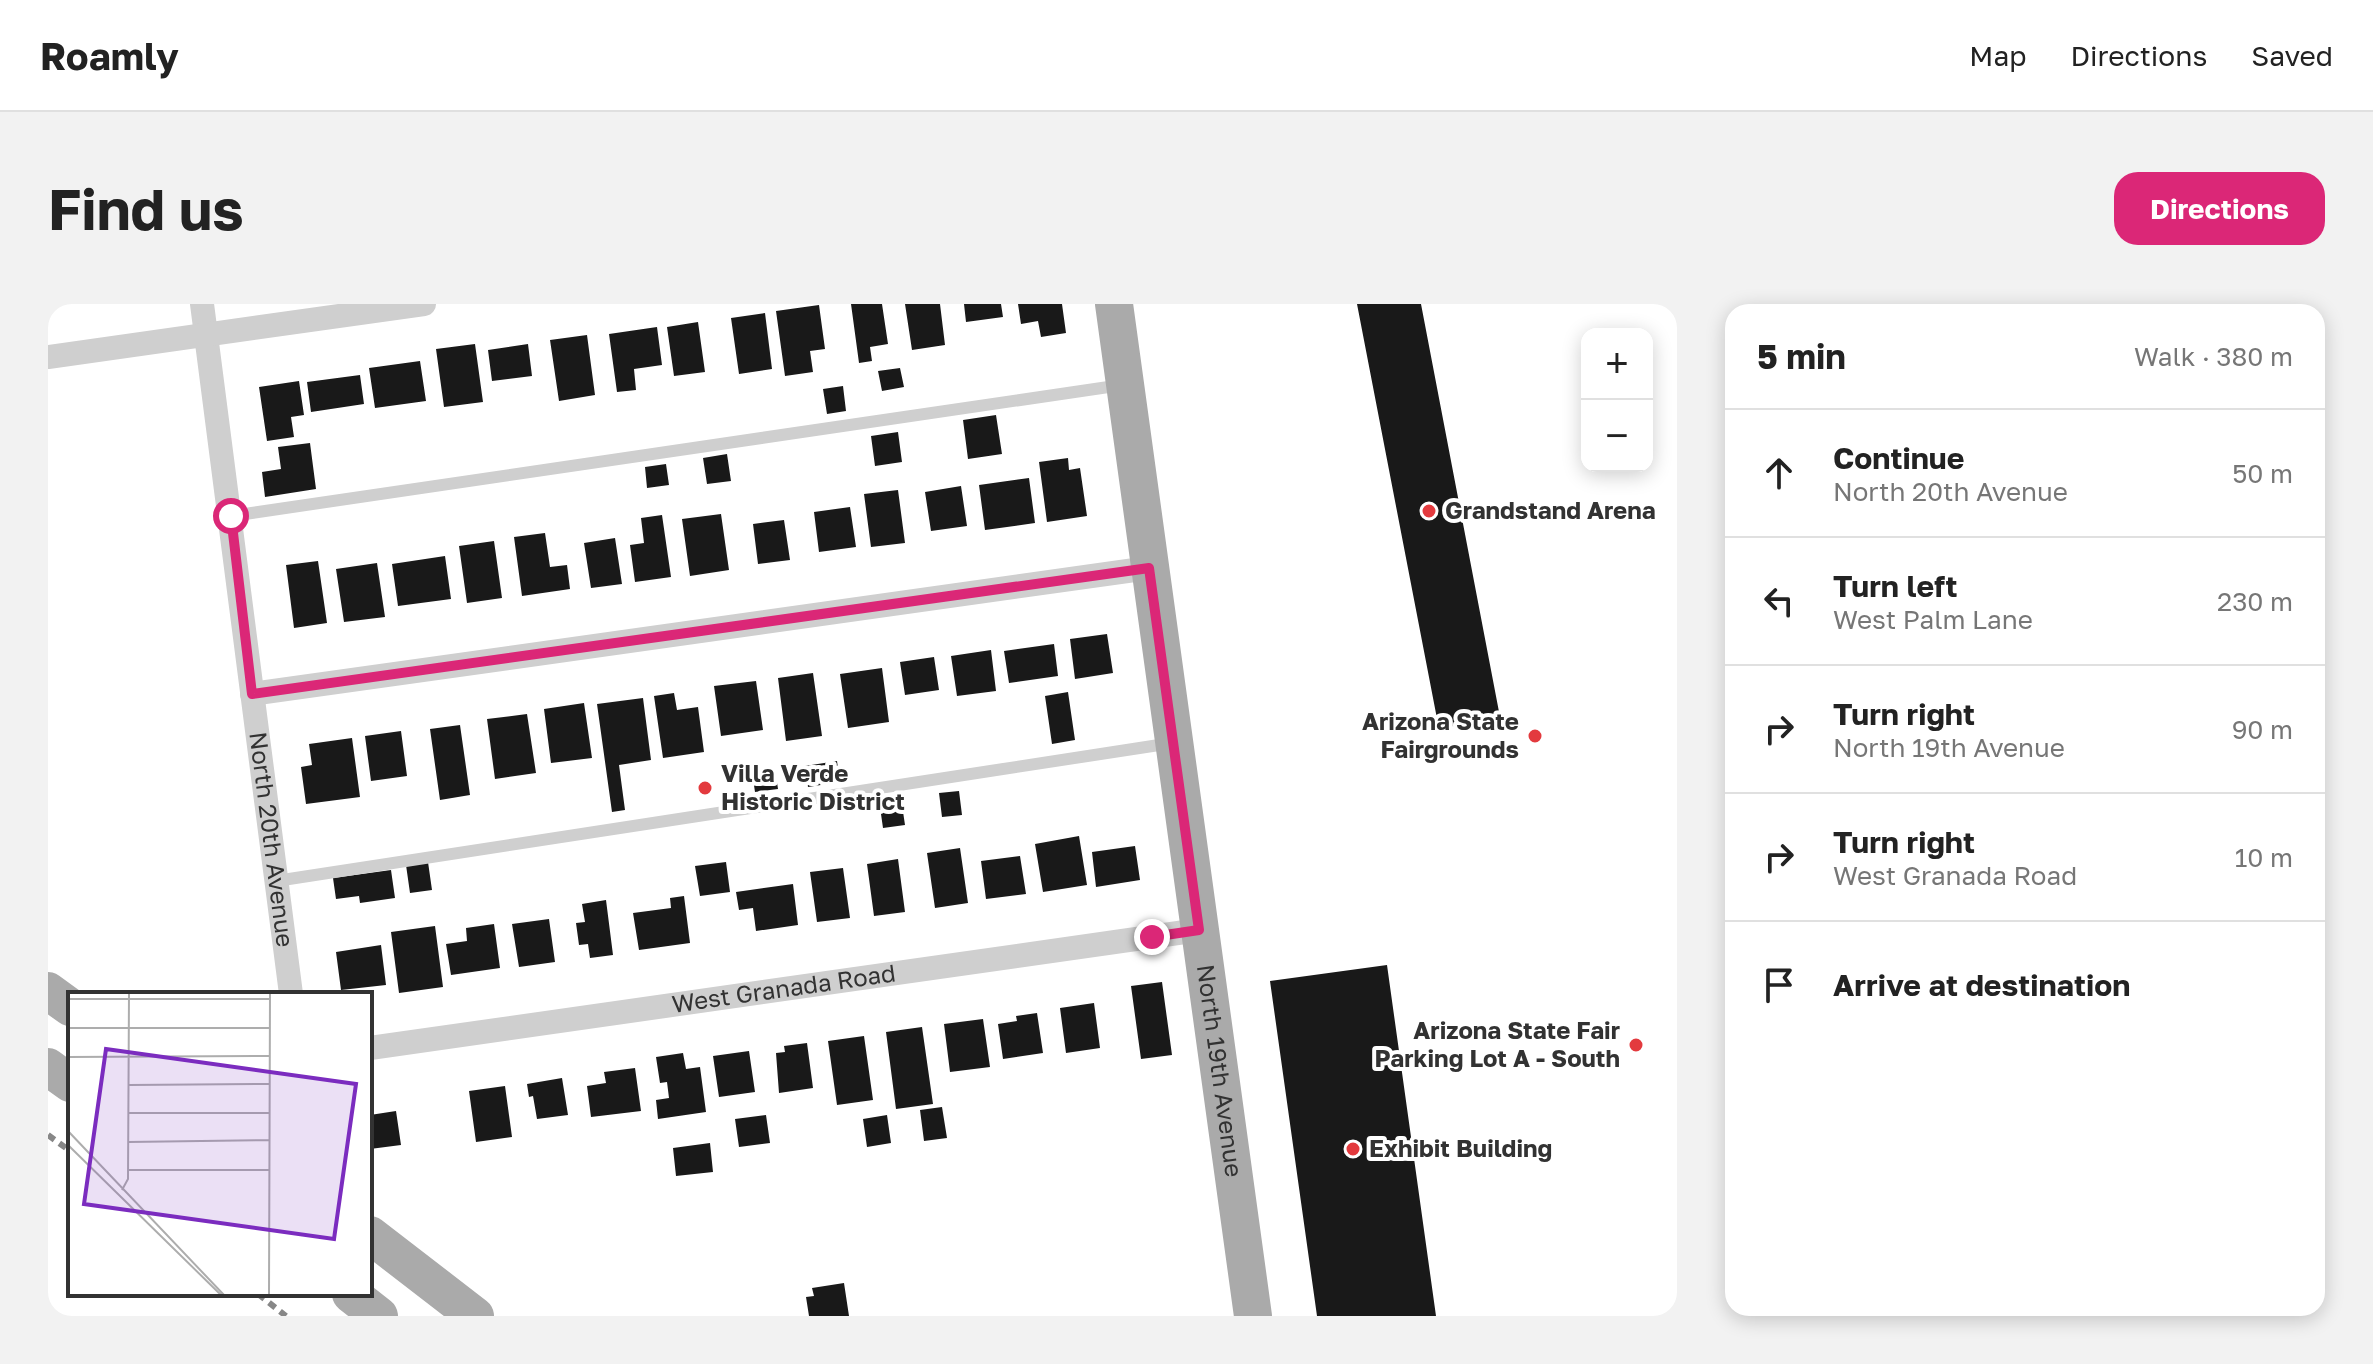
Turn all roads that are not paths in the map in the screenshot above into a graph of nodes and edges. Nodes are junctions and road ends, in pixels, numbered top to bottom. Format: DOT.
graph roads {
  1 [pos="202,304"];
  2 [pos="424,304"];
  3 [pos="1114,304"];
  4 [pos="206,336"];
  5 [pos="48,357"];
  6 [pos="1125,385"];
  7 [pos="231,516"];
  8 [pos="1149,568"];
  9 [pos="252,694"];
  10 [pos="1175,743"];
  11 [pos="276,881"];
  12 [pos="1199,930"];
  13 [pos="48,991"];
  14 [pos="291,992"];
  15 [pos="68,1006"];
  16 [pos="372,1048"];
  17 [pos="48,1067"];
  18 [pos="68,1082"];
  19 [pos="372,1237"];
  20 [pos="354,1296"];
  21 [pos="379,1316"];
  22 [pos="475,1316"];
  23 [pos="1253,1316"];
  1 -- 4 [label="street, North 20th Avenue"];
  2 -- 4 [label="street"];
  3 -- 6 [label="main road, North 19th Avenue"];
  4 -- 5 [label="street"];
  4 -- 7 [label="street, North 20th Avenue"];
  6 -- 7 [label="lane"];
  6 -- 8 [label="main road, North 19th Avenue"];
  7 -- 9 [label="street, North 20th Avenue"];
  8 -- 9 [label="street"];
  8 -- 10 [label="main road, North 19th Avenue"];
  9 -- 11 [label="street, North 20th Avenue"];
  10 -- 11 [label="lane"];
  10 -- 12 [label="main road, North 19th Avenue"];
  11 -- 14 [label="street, North 20th Avenue"];
  12 -- 16 [label="street, West Granada Road"];
  12 -- 23 [label="main road, North 19th Avenue"];
  13 -- 15 [label="main road"];
  17 -- 18 [label="main road"];
  19 -- 22 [label="main road"];
  20 -- 21 [label="main road"];
}
